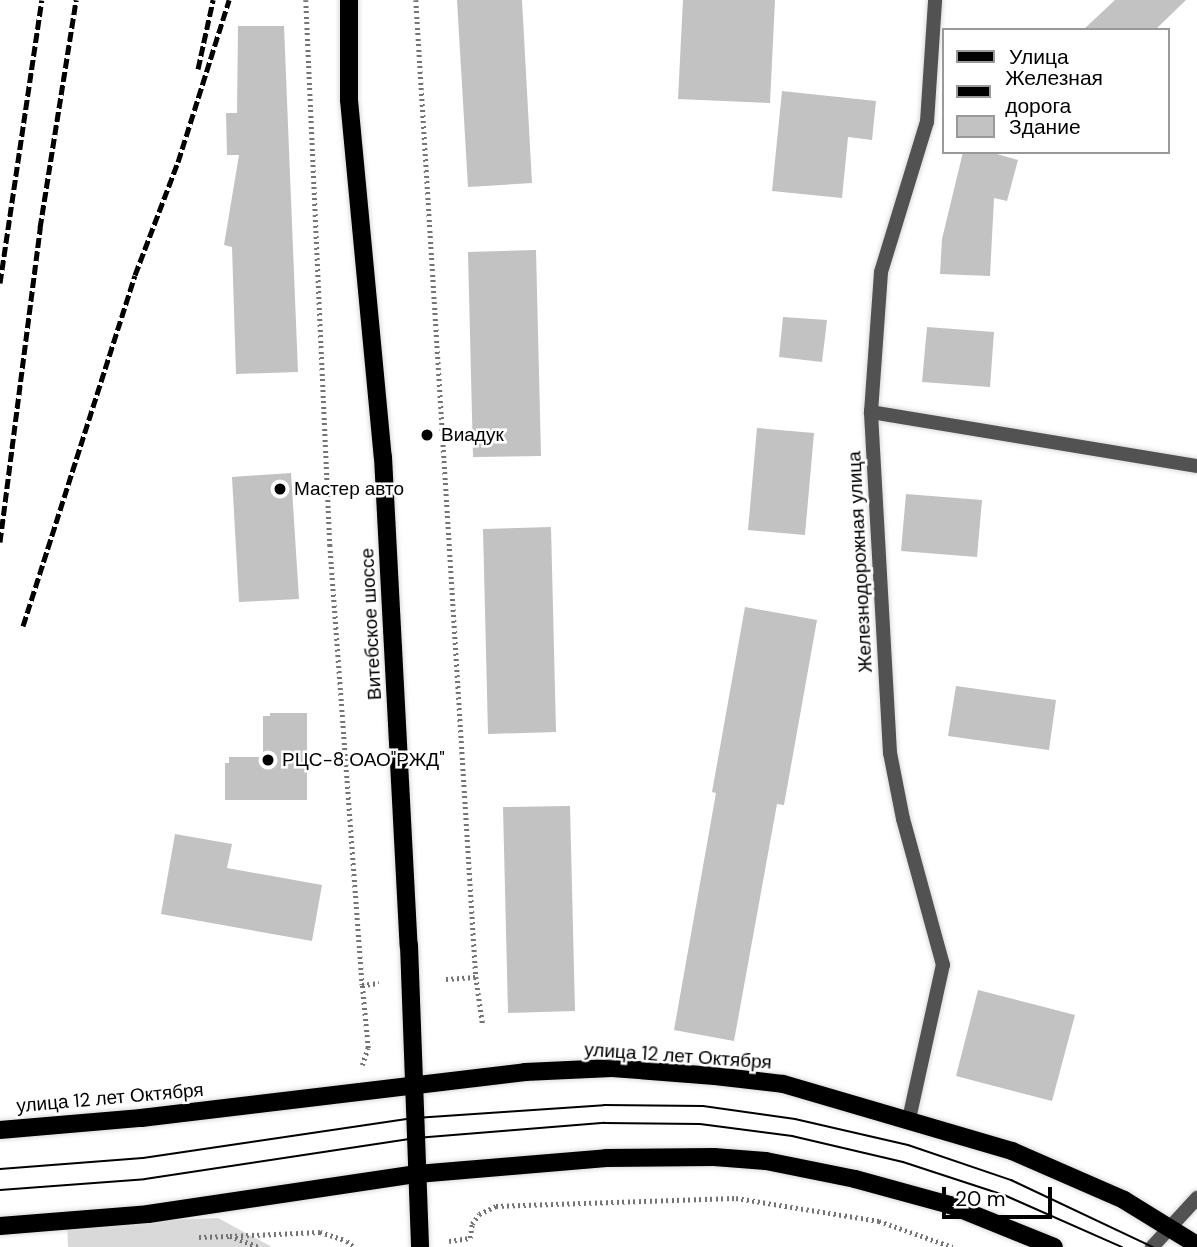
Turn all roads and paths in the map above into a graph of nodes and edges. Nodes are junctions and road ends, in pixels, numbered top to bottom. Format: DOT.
graph roads {
  1 [pos="306,0"];
  2 [pos="349,0"];
  3 [pos="416,0"];
  4 [pos="935,0"];
  5 [pos="871,412"];
  6 [pos="1197,466"];
  7 [pos="476,977"];
  8 [pos="446,978"];
  9 [pos="379,983"];
  10 [pos="362,985"];
  11 [pos="484,1026"];
  12 [pos="353,1067"];
  13 [pos="414,1085"];
  14 [pos="909,1119"];
  15 [pos="0,1130"];
  16 [pos="417,1174"];
  17 [pos="1197,1198"];
  18 [pos="0,1226"];
  19 [pos="1169,1226"];
  20 [pos="230,1236"];
  21 [pos="190,1237"];
  22 [pos="471,1238"];
  23 [pos="450,1241"];
  24 [pos="1197,1245"];
  25 [pos="258,1247"];
  26 [pos="354,1247"];
  27 [pos="420,1247"];
  28 [pos="468,1247"];
  29 [pos="953,1247"];
  30 [pos="1054,1247"];
  31 [pos="1152,1247"];
  1 -- 10 [label="path"];
  2 -- 13 [label="main road, Витебское шоссе"];
  3 -- 7 [label="path"];
  4 -- 5 [label="street, Железнодорожная улица"];
  5 -- 6 [label="street"];
  5 -- 14 [label="street, Железнодорожная улица"];
  7 -- 8 [label="path"];
  7 -- 11 [label="path"];
  9 -- 10 [label="path"];
  10 -- 12 [label="path"];
  13 -- 14 [label="main road, улица 12 лет Октября"];
  13 -- 15 [label="main road, улица 12 лет Октября"];
  13 -- 16 [label="main road, Витебское шоссе"];
  14 -- 19 [label="main road, улица 12 лет Октября"];
  16 -- 18 [label="main road"];
  16 -- 27 [label="main road, Витебское шоссе"];
  16 -- 30 [label="main road"];
  17 -- 19 [label="street"];
  19 -- 24 [label="main road, улица 12 лет Октября"];
  19 -- 31 [label="street"];
  20 -- 21 [label="path"];
  20 -- 25 [label="path"];
  20 -- 26 [label="path"];
  22 -- 23 [label="path"];
  22 -- 28 [label="path"];
  22 -- 29 [label="path"];
}
